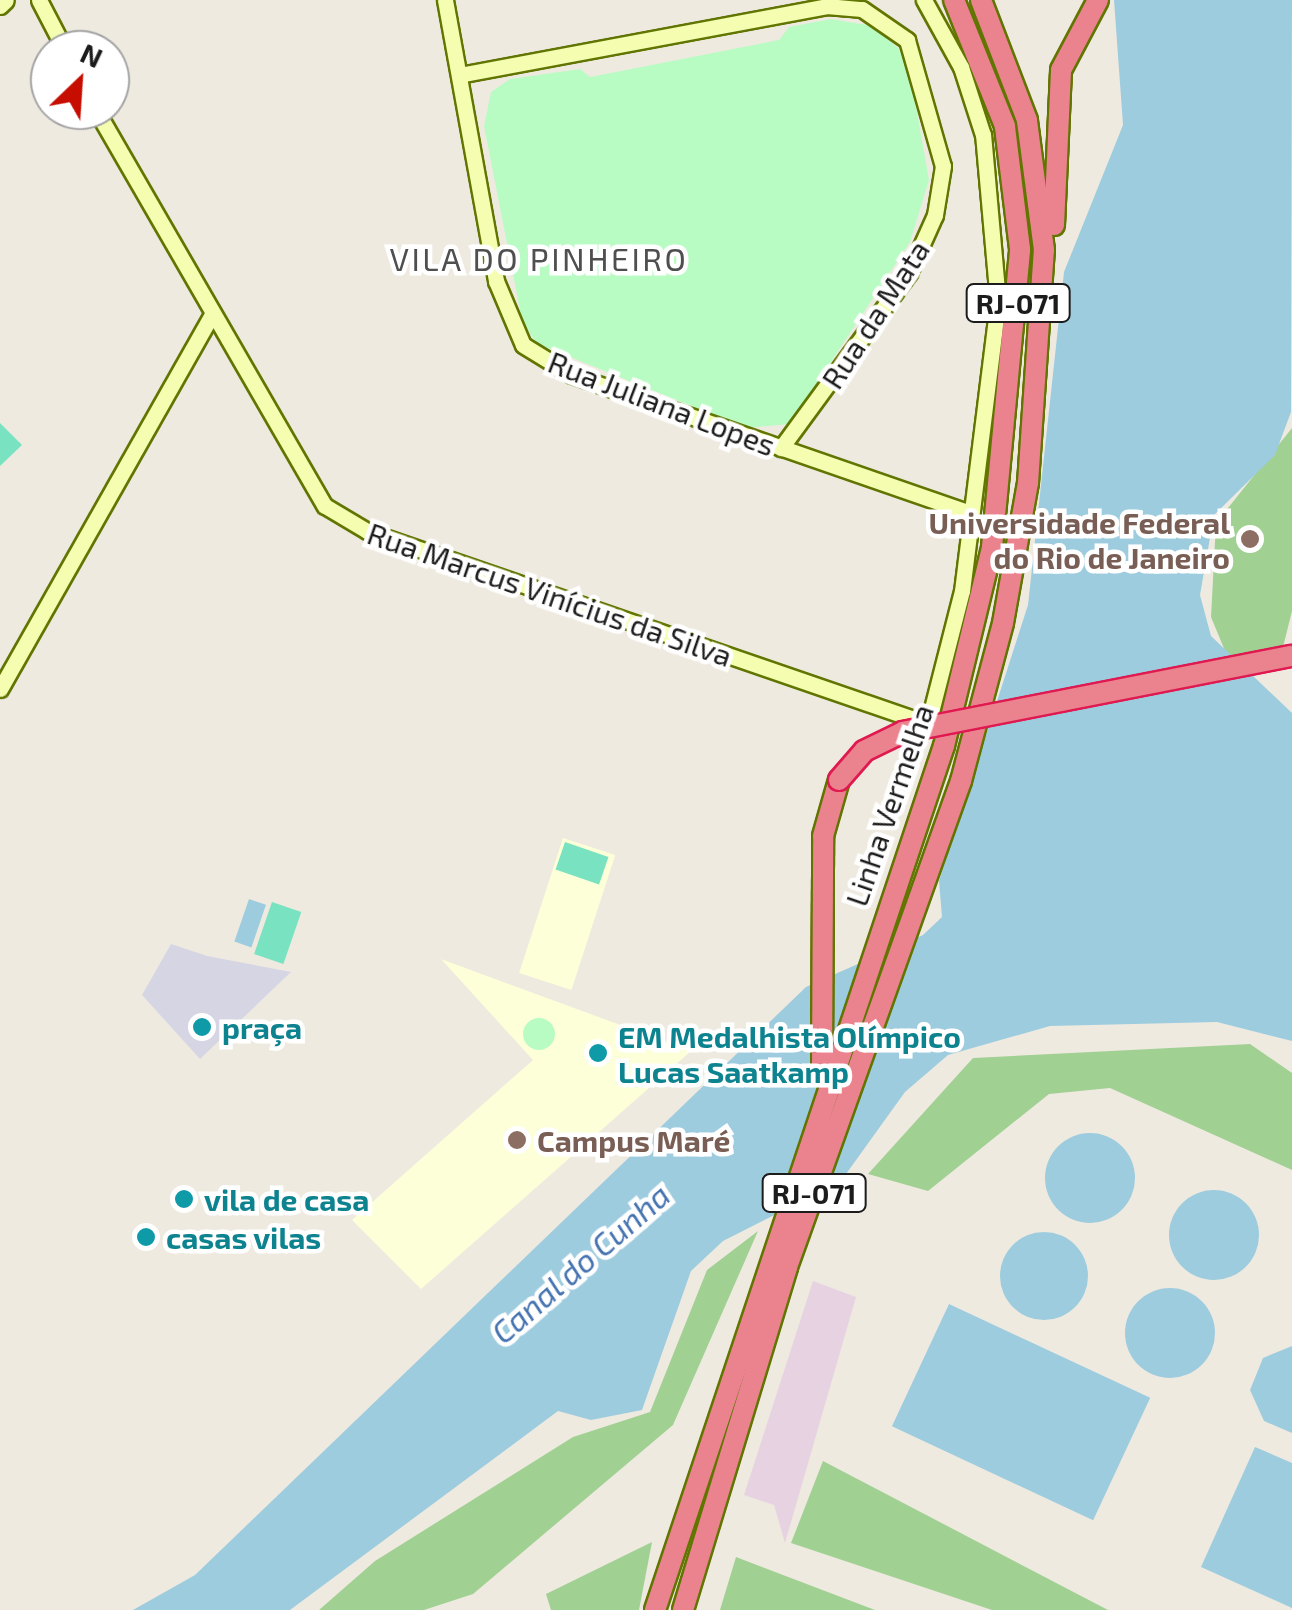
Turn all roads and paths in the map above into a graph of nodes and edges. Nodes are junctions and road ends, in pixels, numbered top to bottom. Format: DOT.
graph roads {
  1 [pos="6,0"];
  2 [pos="39,0"];
  3 [pos="445,0"];
  4 [pos="924,0"];
  5 [pos="954,0"];
  6 [pos="980,0"];
  7 [pos="1098,0"];
  8 [pos="0,6"];
  9 [pos="55,30"];
  10 [pos="459,75"];
  11 [pos="107,130"];
  12 [pos="212,314"];
  13 [pos="1042,331"];
  14 [pos="781,448"];
  15 [pos="970,512"];
  16 [pos="1292,656"];
  17 [pos="1292,670"];
  18 [pos="0,689"];
  19 [pos="957,722"];
  20 [pos="809,1127"];
  21 [pos="655,1610"];
  22 [pos="683,1610"];
  1 -- 8 [label="street"];
  2 -- 9 [label="street"];
  3 -- 10 [label="street, Rua Juliana Lopes"];
  4 -- 15 [label="street"];
  5 -- 20 [label="highway, Linha Vermelha / RJ-071"];
  6 -- 13 [label="highway, Linha Vermelha / RJ-071"];
  7 -- 13 [label="highway"];
  10 -- 14 [label="street, Rua Juliana Lopes"];
  10 -- 14 [label="street, Rua da Mata"];
  11 -- 12 [label="street, Rua Marcus Vinícius da Silva"];
  12 -- 15 [label="street, Rua Marcus Vinícius da Silva"];
  12 -- 18 [label="street"];
  13 -- 22 [label="highway, Linha Vermelha / RJ-071"];
  14 -- 15 [label="street, Rua Juliana Lopes"];
  16 -- 19 [label="highway, bridge"];
  17 -- 19 [label="highway, bridge"];
  19 -- 20 [label="highway, bridge"];
  20 -- 21 [label="highway, Linha Vermelha / RJ-071"];
}
